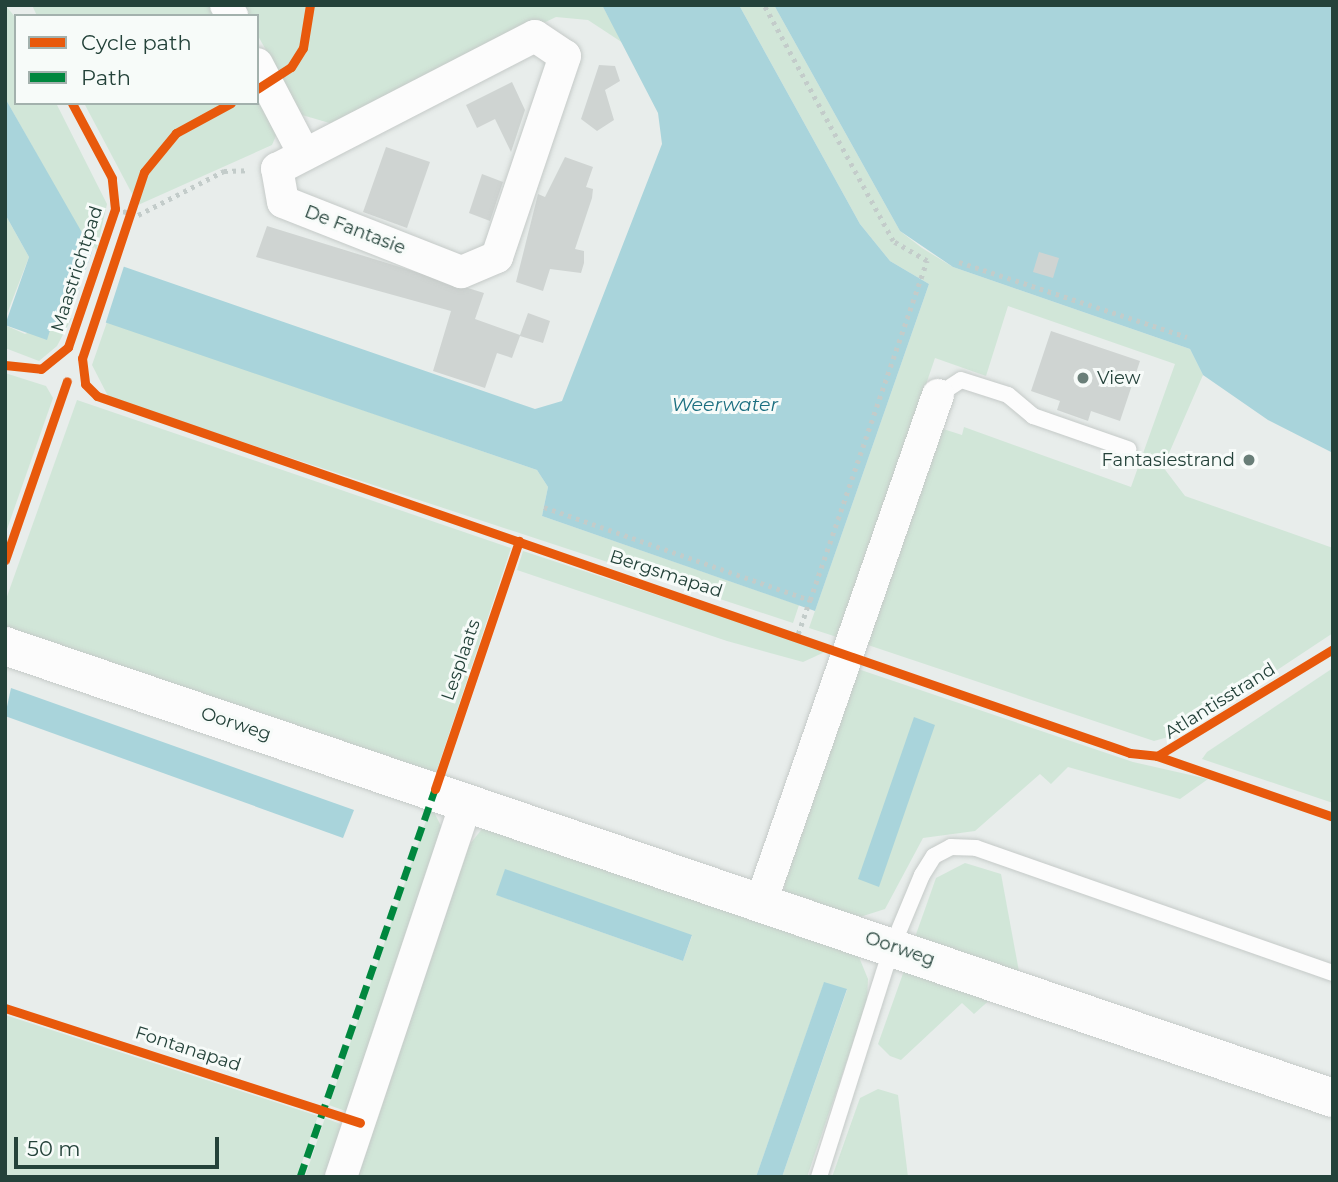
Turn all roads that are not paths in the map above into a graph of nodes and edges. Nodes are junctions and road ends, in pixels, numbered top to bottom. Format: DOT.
graph roads {
  1 [pos="259,68"];
  2 [pos="304,154"];
  3 [pos="937,395"];
  4 [pos="1128,449"];
  5 [pos="5,646"];
  6 [pos="467,801"];
  7 [pos="761,902"];
  8 [pos="892,947"];
  9 [pos="1333,972"];
  10 [pos="1333,1098"];
  11 [pos="341,1177"];
  12 [pos="820,1177"];
  1 -- 2 [label="street"];
  2 -- 2 [label="street, De Fantasie"];
  3 -- 4 [label="lane"];
  3 -- 7 [label="street"];
  5 -- 6 [label="street, Oorweg"];
  6 -- 7 [label="street, Oorweg"];
  6 -- 11 [label="street"];
  7 -- 8 [label="street, Oorweg"];
  8 -- 9 [label="lane"];
  8 -- 10 [label="street, Oorweg"];
  8 -- 12 [label="lane"];
}
